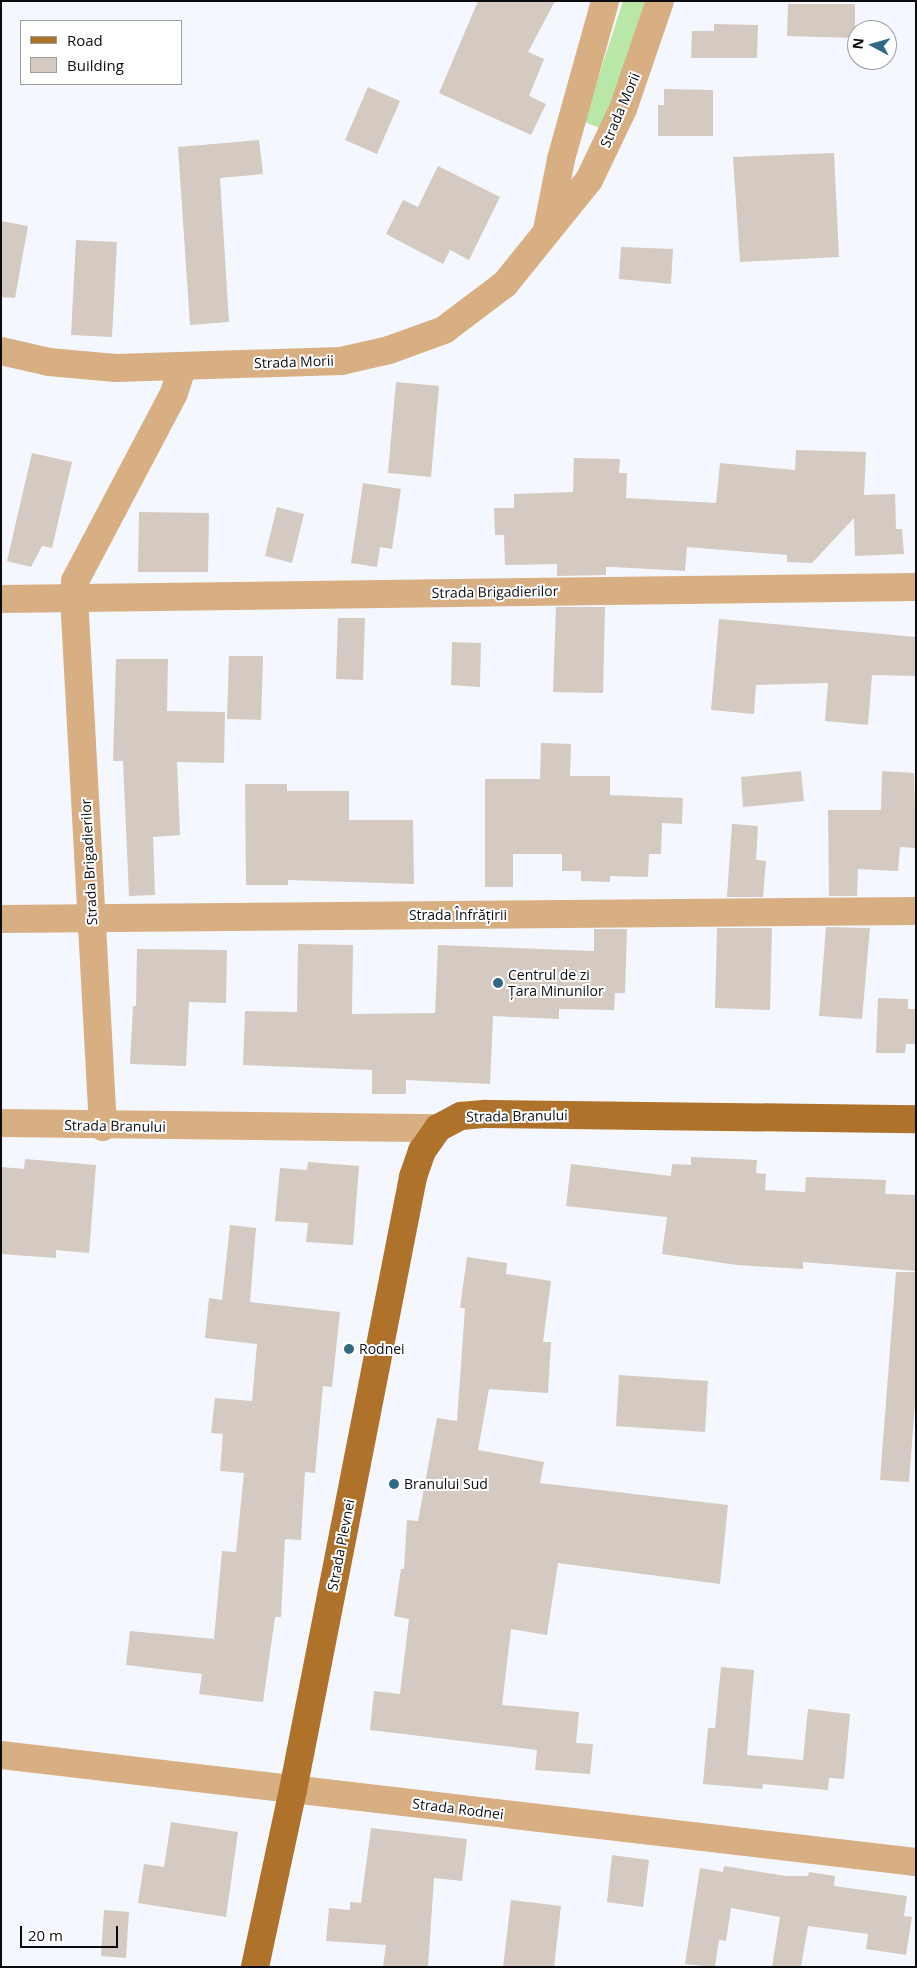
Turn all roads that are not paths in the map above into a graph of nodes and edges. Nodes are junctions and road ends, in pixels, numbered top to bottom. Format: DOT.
graph roads {
  1 [pos="605,1"];
  2 [pos="660,1"];
  3 [pos="546,235"];
  4 [pos="1,351"];
  5 [pos="182,368"];
  6 [pos="916,587"];
  7 [pos="74,597"];
  8 [pos="1,599"];
  9 [pos="916,911"];
  10 [pos="93,918"];
  11 [pos="1,919"];
  12 [pos="916,1119"];
  13 [pos="1,1123"];
  14 [pos="103,1127"];
  15 [pos="438,1128"];
  16 [pos="1,1755"];
  17 [pos="294,1790"];
  18 [pos="916,1862"];
  19 [pos="255,1967"];
  1 -- 3 [label="street, Strada Morii"];
  2 -- 3 [label="street, Strada Morii"];
  3 -- 5 [label="street, Strada Morii"];
  4 -- 5 [label="street, Strada Morii"];
  5 -- 7 [label="street, Strada Brigadierilor"];
  6 -- 7 [label="street, Strada Brigadierilor"];
  7 -- 8 [label="street, Strada Brigadierilor"];
  7 -- 10 [label="street, Strada Brigadierilor"];
  9 -- 10 [label="street, Strada Înfrățirii"];
  10 -- 11 [label="street, Strada Înfrățirii"];
  10 -- 14 [label="street, Strada Brigadierilor"];
  12 -- 15 [label="main road, Strada Branului"];
  13 -- 14 [label="street, Strada Branului"];
  14 -- 15 [label="street, Strada Branului"];
  15 -- 17 [label="main road, Strada Plevnei"];
  16 -- 17 [label="street, Strada Rodnei"];
  17 -- 18 [label="street, Strada Rodnei"];
  17 -- 19 [label="main road, Strada Plevnei"];
}
